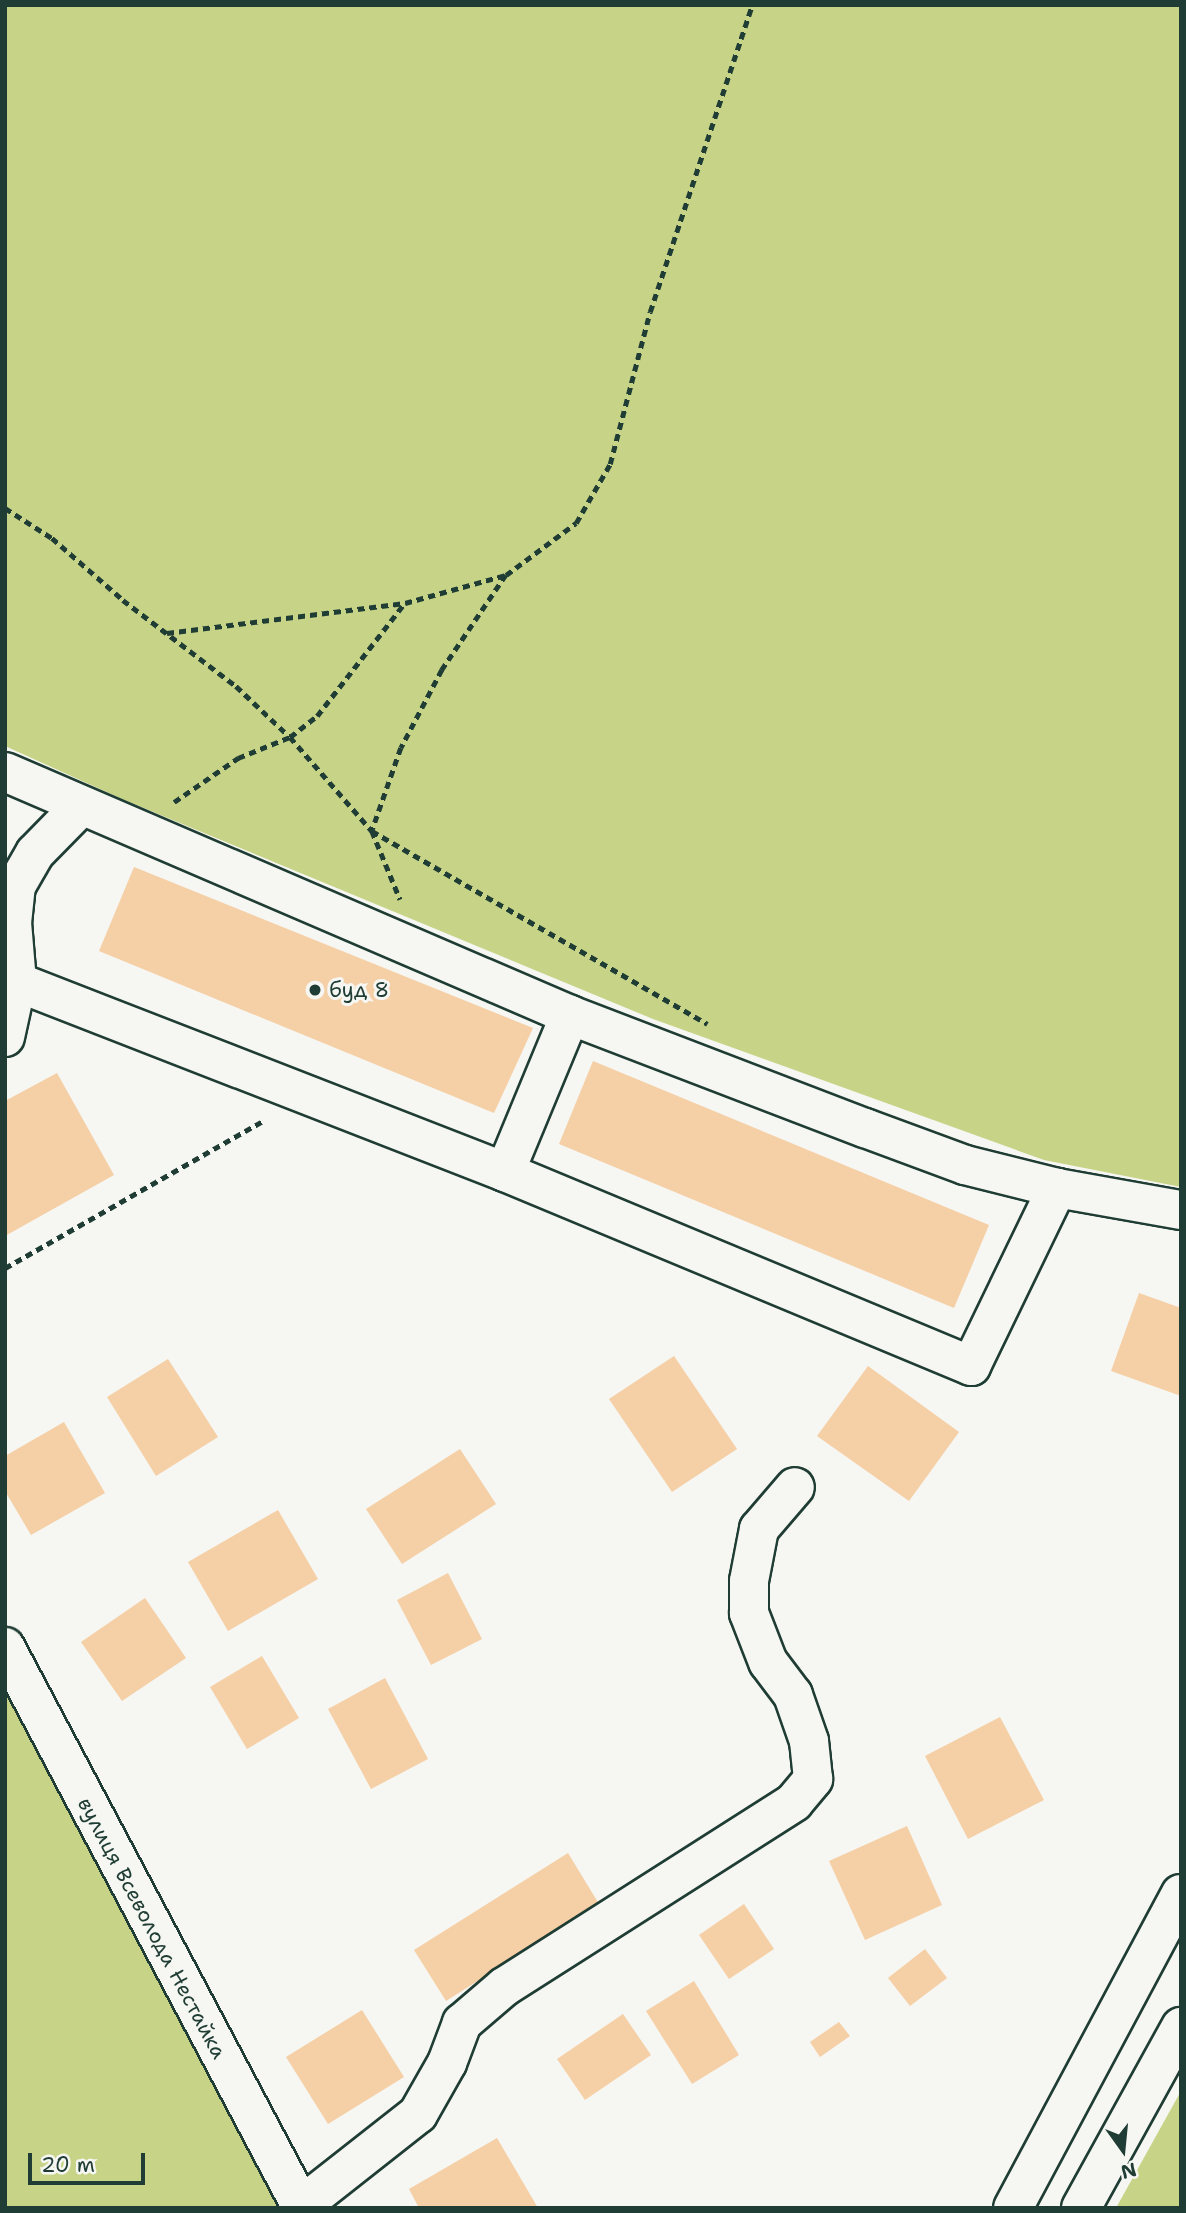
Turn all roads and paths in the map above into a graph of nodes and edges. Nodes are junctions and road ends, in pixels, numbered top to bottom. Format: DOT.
graph roads {
  1 [pos="752,5"];
  2 [pos="5,508"];
  3 [pos="506,575"];
  4 [pos="405,603"];
  5 [pos="167,633"];
  6 [pos="290,737"];
  7 [pos="5,772"];
  8 [pos="81,806"];
  9 [pos="143,831"];
  10 [pos="372,831"];
  11 [pos="421,951"];
  12 [pos="17,982"];
  13 [pos="570,1014"];
  14 [pos="715,1030"];
  15 [pos="5,1037"];
  16 [pos="309,1095"];
  17 [pos="505,1172"];
  18 [pos="1056,1188"];
  19 [pos="1181,1210"];
  20 [pos="5,1268"];
  21 [pos="795,1487"];
  22 [pos="5,1647"];
  23 [pos="1181,1894"];
  24 [pos="1181,2027"];
  25 [pos="302,2207"];
  26 [pos="1013,2208"];
  27 [pos="1081,2208"];
  1 -- 3 [label="path"];
  2 -- 5 [label="path"];
  3 -- 4 [label="path"];
  3 -- 10 [label="path"];
  4 -- 5 [label="path"];
  4 -- 6 [label="path"];
  5 -- 6 [label="path"];
  6 -- 9 [label="path"];
  6 -- 10 [label="path"];
  7 -- 8 [label="street"];
  8 -- 9 [label="street"];
  8 -- 12 [label="street"];
  9 -- 11 [label="street"];
  10 -- 11 [label="path"];
  10 -- 14 [label="path"];
  11 -- 13 [label="street"];
  12 -- 15 [label="street"];
  12 -- 16 [label="street"];
  13 -- 17 [label="street"];
  13 -- 18 [label="street"];
  16 -- 17 [label="street"];
  16 -- 20 [label="path"];
  17 -- 18 [label="street"];
  18 -- 19 [label="street"];
  21 -- 25 [label="street"];
  22 -- 25 [label="street, вулиця Всеволода Нестайка"];
  23 -- 26 [label="street"];
  24 -- 27 [label="street"];
}
